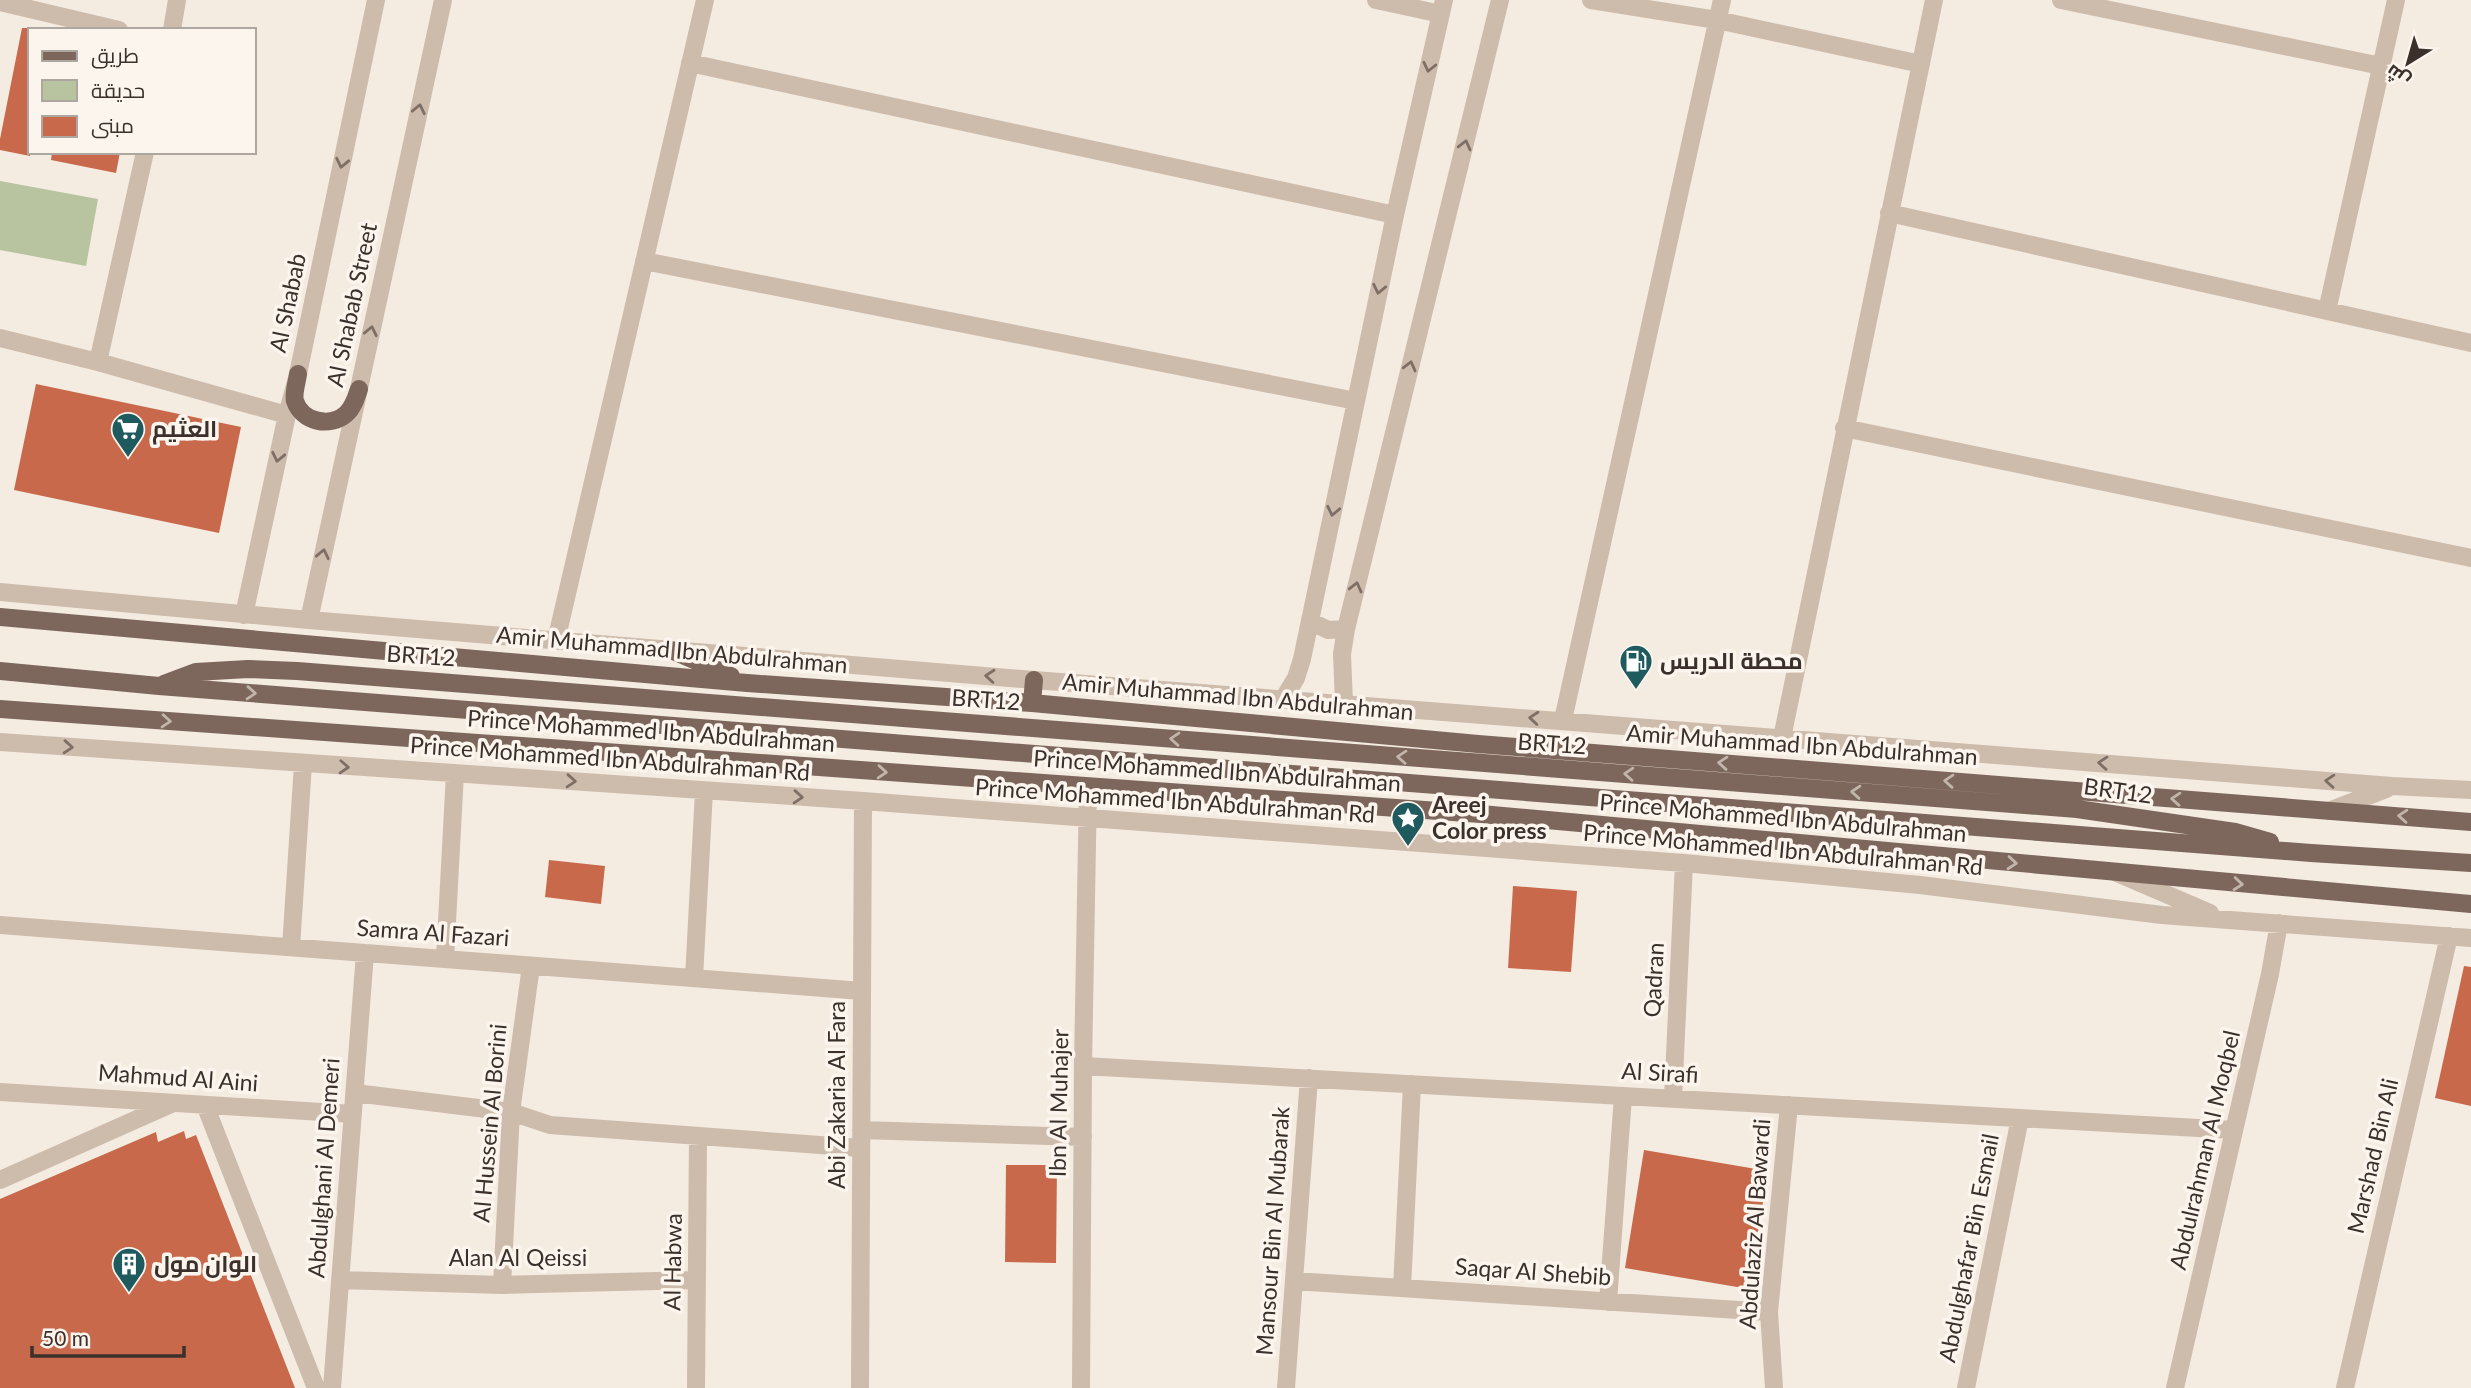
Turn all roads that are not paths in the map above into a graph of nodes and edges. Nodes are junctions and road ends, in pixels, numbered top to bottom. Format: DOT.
graph roads {
  1 [pos="177,0"];
  2 [pos="376,0"];
  3 [pos="443,0"];
  4 [pos="705,0"];
  5 [pos="1376,0"];
  6 [pos="1500,0"];
  7 [pos="1591,0"];
  8 [pos="1721,0"];
  9 [pos="1934,0"];
  10 [pos="2061,0"];
  11 [pos="2396,0"];
  12 [pos="0,2"];
  13 [pos="1443,7"];
  14 [pos="1717,20"];
  15 [pos="110,28"];
  16 [pos="172,28"];
  17 [pos="690,63"];
  18 [pos="1921,64"];
  19 [pos="2381,66"];
  20 [pos="145,154"];
  21 [pos="1889,213"];
  22 [pos="1395,215"];
  23 [pos="644,261"];
  24 [pos="2327,311"];
  25 [pos="0,338"];
  26 [pos="2471,343"];
  27 [pos="98,362"];
  28 [pos="298,374"];
  29 [pos="359,389"];
  30 [pos="1356,401"];
  31 [pos="287,415"];
  32 [pos="1844,428"];
  33 [pos="2471,558"];
  34 [pos="0,592"];
  35 [pos="244,615"];
  36 [pos="0,617"];
  37 [pos="309,620"];
  38 [pos="1310,621"];
  39 [pos="1346,629"];
  40 [pos="556,641"];
  41 [pos="671,650"];
  42 [pos="0,671"];
  43 [pos="1034,680"];
  44 [pos="747,683"];
  45 [pos="159,686"];
  46 [pos="1284,698"];
  47 [pos="1032,703"];
  48 [pos="1344,703"];
  49 [pos="0,709"];
  50 [pos="1563,720"];
  51 [pos="1782,738"];
  52 [pos="0,742"];
  53 [pos="303,764"];
  54 [pos="455,773"];
  55 [pos="2392,786"];
  56 [pos="1088,787"];
  57 [pos="2471,790"];
  58 [pos="704,791"];
  59 [pos="863,801"];
  60 [pos="2329,811"];
  61 [pos="1088,819"];
  62 [pos="2471,822"];
  63 [pos="2311,853"];
  64 [pos="1684,863"];
  65 [pos="2471,863"];
  66 [pos="2117,873"];
  67 [pos="2471,904"];
  68 [pos="2238,920"];
  69 [pos="2279,923"];
  70 [pos="0,925"];
  71 [pos="2449,936"];
  72 [pos="2471,938"];
  73 [pos="291,947"];
  74 [pos="365,953"];
  75 [pos="445,959"];
  76 [pos="531,966"];
  77 [pos="694,978"];
  78 [pos="862,991"];
  79 [pos="1083,1066"];
  80 [pos="1309,1078"];
  81 [pos="1412,1084"];
  82 [pos="0,1092"];
  83 [pos="355,1093"];
  84 [pos="1623,1096"];
  85 [pos="1673,1098"];
  86 [pos="174,1103"];
  87 [pos="205,1105"];
  88 [pos="1788,1105"];
  89 [pos="511,1112"];
  90 [pos="353,1114"];
  91 [pos="2020,1118"];
  92 [pos="2234,1130"];
  93 [pos="698,1136"];
  94 [pos="1083,1137"];
  95 [pos="861,1139"];
  96 [pos="0,1180"];
  97 [pos="340,1280"];
  98 [pos="697,1280"];
  99 [pos="1294,1281"];
  100 [pos="502,1285"];
  101 [pos="1402,1288"];
  102 [pos="1608,1302"];
  103 [pos="1769,1312"];
  104 [pos="316,1388"];
  105 [pos="332,1388"];
  106 [pos="696,1388"];
  107 [pos="860,1388"];
  108 [pos="1081,1388"];
  109 [pos="1286,1388"];
  110 [pos="1774,1388"];
  111 [pos="1966,1388"];
  112 [pos="2175,1388"];
  113 [pos="2345,1388"];
  1 -- 16 [label="street"];
  2 -- 28 [label="street, Al Shabab, one-way"];
  29 -- 3 [label="street, Al Shabab Street, one-way"];
  4 -- 17 [label="street"];
  5 -- 13 [label="street"];
  39 -- 6 [label="street, one-way"];
  7 -- 14 [label="street"];
  8 -- 14 [label="street"];
  9 -- 18 [label="street"];
  10 -- 19 [label="street"];
  11 -- 19 [label="street"];
  12 -- 15 [label="street"];
  13 -- 22 [label="street, one-way"];
  14 -- 18 [label="street"];
  14 -- 50 [label="street"];
  17 -- 22 [label="street"];
  17 -- 23 [label="street"];
  18 -- 21 [label="street"];
  19 -- 24 [label="street"];
  20 -- 27 [label="street"];
  21 -- 24 [label="street"];
  21 -- 32 [label="street"];
  22 -- 30 [label="street, one-way"];
  23 -- 30 [label="street"];
  23 -- 40 [label="street"];
  24 -- 26 [label="street"];
  25 -- 27 [label="street"];
  27 -- 31 [label="street"];
  28 -- 29 [label="main road"];
  28 -- 31 [label="street, Al Shabab"];
  37 -- 29 [label="street, Al Shabab Street, one-way"];
  30 -- 38 [label="street, one-way"];
  31 -- 35 [label="street, Al Shabab, one-way"];
  32 -- 33 [label="street"];
  32 -- 51 [label="street"];
  34 -- 35 [label="street"];
  35 -- 37 [label="street"];
  36 -- 44 [label="main road, Amir Muhammad Ibn Abdulrahman"];
  37 -- 40 [label="street"];
  38 -- 39 [label="street"];
  38 -- 46 [label="street"];
  39 -- 48 [label="street"];
  40 -- 41 [label="street"];
  43 -- 41 [label="street, one-way"];
  41 -- 44 [label="main road"];
  42 -- 45 [label="main road, BRT12"];
  43 -- 46 [label="street"];
  43 -- 47 [label="main road"];
  44 -- 47 [label="main road, Amir Muhammad Ibn Abdulrahman"];
  45 -- 63 [label="main road, BRT12, one-way"];
  63 -- 45 [label="main road, BRT12, one-way"];
  46 -- 48 [label="street"];
  60 -- 47 [label="main road, Amir Muhammad Ibn Abdulrahman, one-way"];
  50 -- 48 [label="street, one-way"];
  49 -- 56 [label="main road, Prince Mohammed Ibn Abdulrahman, one-way"];
  50 -- 51 [label="street"];
  55 -- 51 [label="street, one-way"];
  52 -- 53 [label="street, Prince Mohammed Ibn Abdulrahman Rd, one-way"];
  53 -- 54 [label="street, Prince Mohammed Ibn Abdulrahman Rd, one-way"];
  53 -- 73 [label="street"];
  54 -- 58 [label="street, Prince Mohammed Ibn Abdulrahman Rd, one-way"];
  54 -- 75 [label="street"];
  55 -- 57 [label="street"];
  55 -- 60 [label="street"];
  56 -- 61 [label="street, Ibn Al Muhajer"];
  56 -- 66 [label="main road, Prince Mohammed Ibn Abdulrahman, one-way"];
  58 -- 59 [label="street, Prince Mohammed Ibn Abdulrahman Rd, one-way"];
  58 -- 77 [label="street"];
  59 -- 61 [label="street, Prince Mohammed Ibn Abdulrahman Rd"];
  59 -- 78 [label="street, Abi Zakaria Al Fara"];
  62 -- 60 [label="main road, Amir Muhammad Ibn Abdulrahman, one-way"];
  61 -- 64 [label="street, Prince Mohammed Ibn Abdulrahman Rd"];
  61 -- 79 [label="street, Ibn Al Muhajer"];
  63 -- 65 [label="main road, BRT12"];
  64 -- 68 [label="street, Prince Mohammed Ibn Abdulrahman Rd"];
  64 -- 85 [label="street, Qadran"];
  66 -- 67 [label="main road, Prince Mohammed Ibn Abdulrahman, one-way"];
  66 -- 68 [label="street"];
  68 -- 69 [label="street, Prince Mohammed Ibn Abdulrahman Rd"];
  69 -- 71 [label="street, Prince Mohammed Ibn Abdulrahman Rd"];
  69 -- 92 [label="street, Abdulrahman Al Moqbel"];
  70 -- 73 [label="street, Samra Al Fazari"];
  71 -- 72 [label="street, Prince Mohammed Ibn Abdulrahman Rd"];
  71 -- 113 [label="street, Marshad Bin Ali"];
  73 -- 74 [label="street, Samra Al Fazari"];
  74 -- 75 [label="street, Samra Al Fazari"];
  74 -- 83 [label="street, Abdulghani Al Demeri"];
  75 -- 76 [label="street, Samra Al Fazari"];
  76 -- 77 [label="street, Samra Al Fazari"];
  76 -- 89 [label="street, Al Hussein Al Borini"];
  77 -- 78 [label="street, Samra Al Fazari"];
  78 -- 95 [label="street, Abi Zakaria Al Fara"];
  79 -- 80 [label="street, Al Sirafi"];
  79 -- 94 [label="street, Ibn Al Muhajer"];
  80 -- 81 [label="street, Al Sirafi"];
  80 -- 99 [label="street, Mansour Bin Al Mubarak"];
  81 -- 84 [label="street, Al Sirafi"];
  81 -- 101 [label="street"];
  82 -- 86 [label="street, Mahmud Al Aini"];
  83 -- 89 [label="street"];
  83 -- 90 [label="street, Abdulghani Al Demeri"];
  84 -- 85 [label="street, Al Sirafi"];
  84 -- 102 [label="street"];
  85 -- 88 [label="street, Al Sirafi"];
  86 -- 87 [label="street, Mahmud Al Aini"];
  86 -- 96 [label="street"];
  87 -- 90 [label="street, Mahmud Al Aini"];
  87 -- 104 [label="street, Abdulghani Al Demeri"];
  88 -- 91 [label="street, Al Sirafi"];
  88 -- 103 [label="street, Abdulaziz Al Bawardi"];
  89 -- 93 [label="street"];
  89 -- 100 [label="street, Al Hussein Al Borini"];
  90 -- 97 [label="street, Abdulghani Al Demeri"];
  91 -- 92 [label="street, Al Sirafi"];
  91 -- 111 [label="street, Abdulghafar Bin Esmail"];
  92 -- 112 [label="street, Abdulrahman Al Moqbel"];
  93 -- 95 [label="street"];
  93 -- 98 [label="street, Al Habwa"];
  94 -- 95 [label="street"];
  94 -- 108 [label="street, Ibn Al Muhajer"];
  95 -- 107 [label="street, Abi Zakaria Al Fara"];
  97 -- 100 [label="street, Alan Al Qeissi"];
  97 -- 105 [label="street, Abdulghani Al Demeri"];
  98 -- 100 [label="street, Alan Al Qeissi"];
  98 -- 106 [label="street, Al Habwa"];
  99 -- 101 [label="street, Saqar Al Shebib"];
  99 -- 109 [label="street, Mansour Bin Al Mubarak"];
  101 -- 102 [label="street, Saqar Al Shebib"];
  102 -- 103 [label="street, Saqar Al Shebib"];
  103 -- 110 [label="street, Abdulaziz Al Bawardi"];
}
